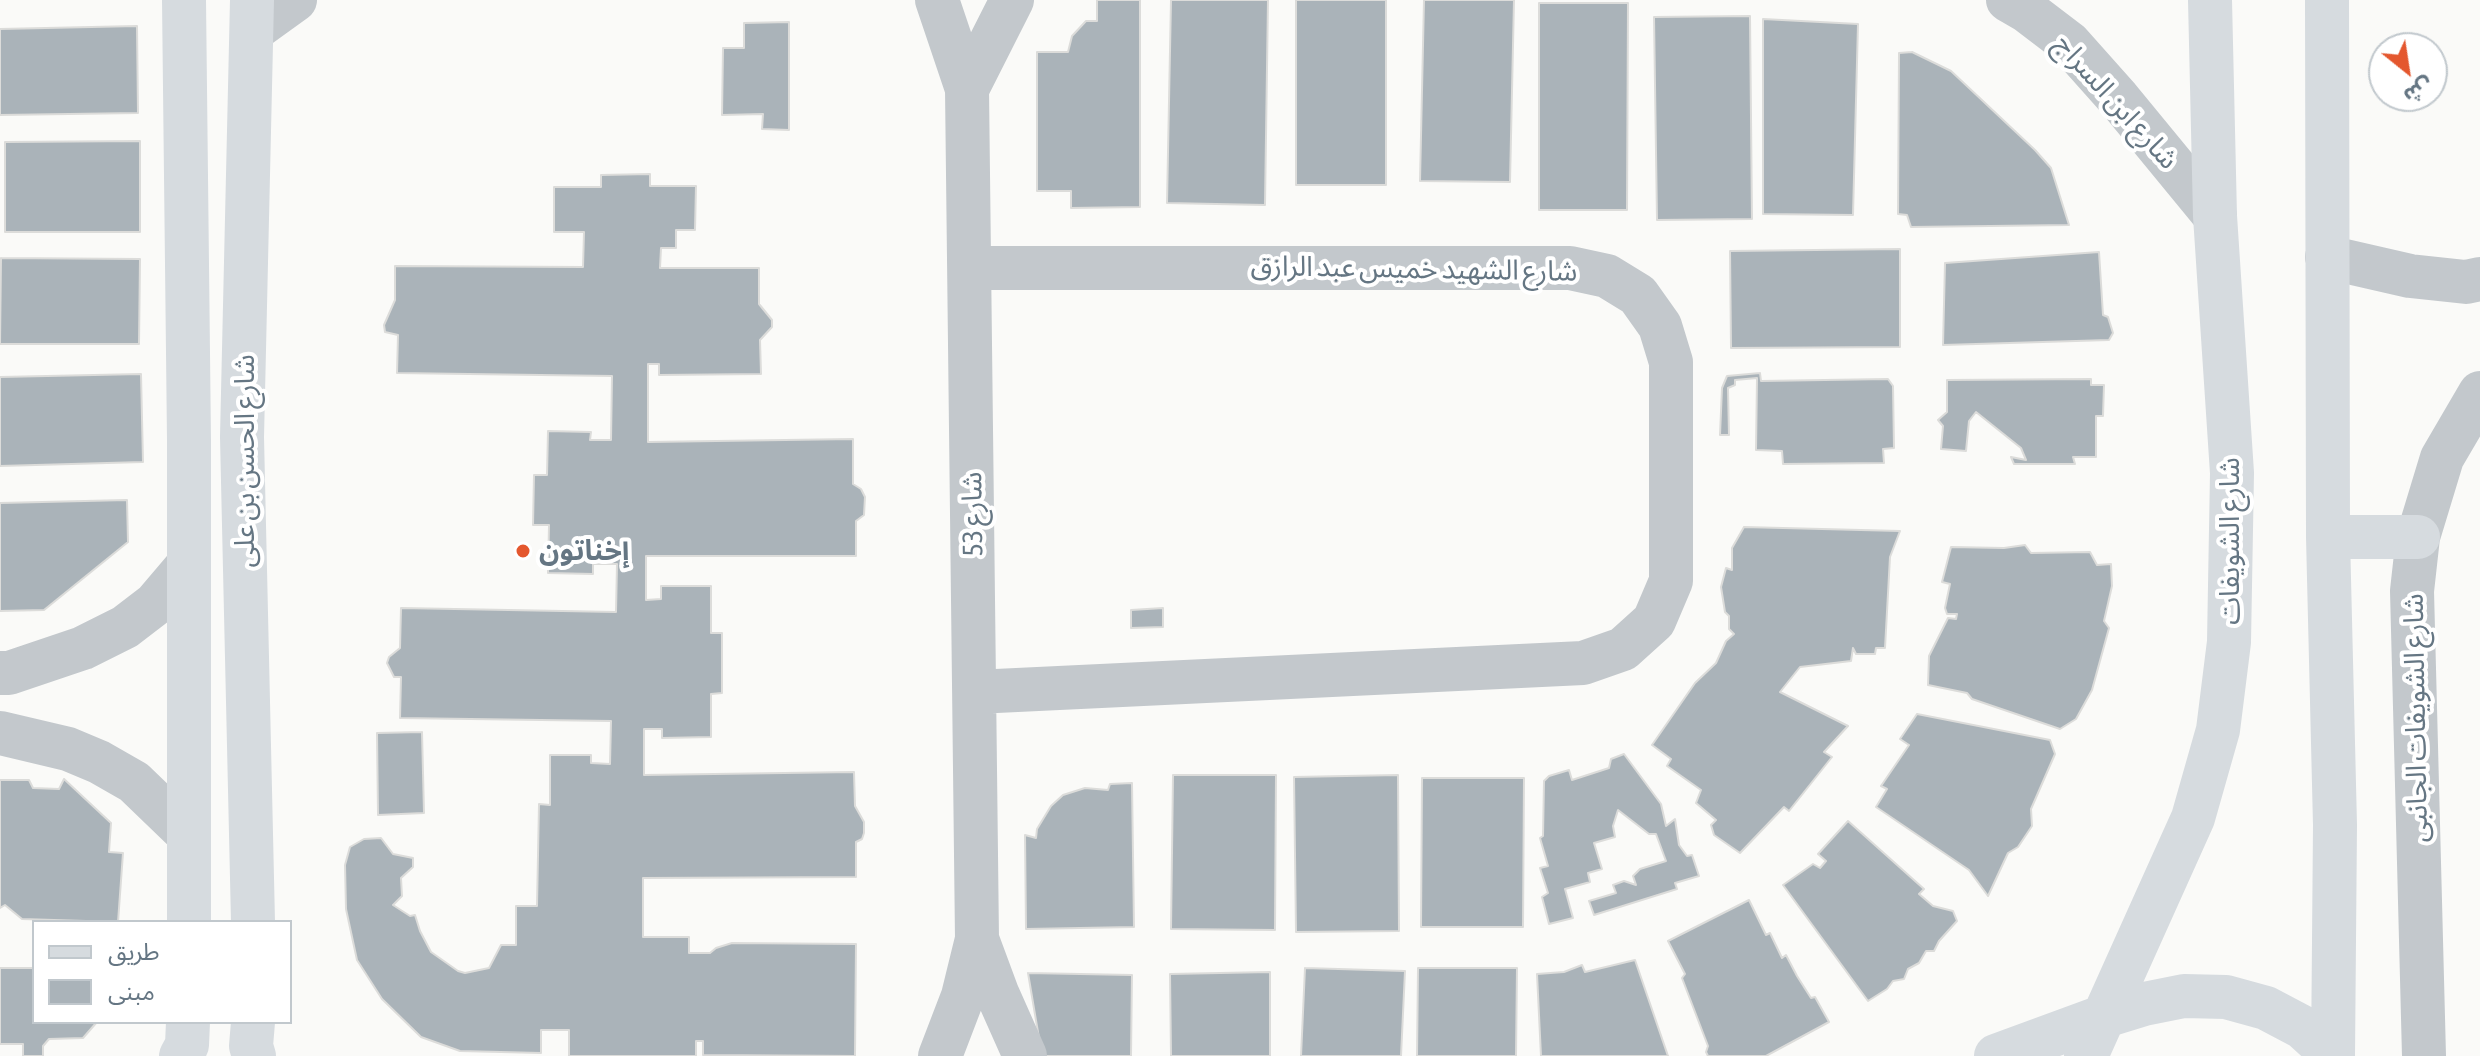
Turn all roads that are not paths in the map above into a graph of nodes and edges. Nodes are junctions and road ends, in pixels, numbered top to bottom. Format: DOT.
graph roads {
  1 [pos="184,0"];
  2 [pos="295,0"];
  3 [pos="937,0"];
  4 [pos="1012,0"];
  5 [pos="2008,0"];
  6 [pos="2210,0"];
  7 [pos="2327,0"];
  8 [pos="252,15"];
  9 [pos="967,89"];
  10 [pos="2215,216"];
  11 [pos="2327,257"];
  12 [pos="970,268"];
  13 [pos="2480,279"];
  14 [pos="2480,393"];
  15 [pos="242,437"];
  16 [pos="189,440"];
  17 [pos="2328,537"];
  18 [pos="2418,537"];
  19 [pos="189,564"];
  20 [pos="5,673"];
  21 [pos="975,692"];
  22 [pos="4,733"];
  23 [pos="189,835"];
  24 [pos="189,920"];
  25 [pos="253,920"];
  26 [pos="977,939"];
  27 [pos="2105,1016"];
  28 [pos="940,1056"];
  29 [pos="1025,1056"];
  30 [pos="1996,1056"];
  31 [pos="2086,1056"];
  32 [pos="2333,1056"];
  33 [pos="2424,1056"];
  1 -- 16 [label="main road, شارع الحسن بن على"];
  2 -- 8 [label="street"];
  3 -- 9 [label="street, شارع 53"];
  4 -- 9 [label="street, شارع 53"];
  5 -- 10 [label="street, شارع ابن السراج"];
  6 -- 10 [label="main road, شارع الشويفات"];
  7 -- 11 [label="main road"];
  8 -- 15 [label="main road, شارع الحسن بن على"];
  9 -- 12 [label="street, شارع 53"];
  10 -- 27 [label="main road, شارع الشويفات"];
  11 -- 13 [label="street"];
  11 -- 17 [label="main road"];
  12 -- 21 [label="street, شارع 53"];
  12 -- 21 [label="street, شارع الشهيد خميس عبد الرازق"];
  14 -- 18 [label="street, شارع الشويفات الجانبى"];
  15 -- 16 [label="main road"];
  15 -- 25 [label="main road, شارع الحسن بن على"];
  16 -- 19 [label="main road, شارع الحسن بن على"];
  17 -- 18 [label="main road"];
  17 -- 32 [label="main road"];
  18 -- 33 [label="street, شارع الشويفات الجانبى"];
  19 -- 20 [label="street"];
  19 -- 23 [label="main road, شارع الحسن بن على"];
  20 -- 22 [label="street"];
  21 -- 26 [label="street, شارع 53"];
  22 -- 23 [label="street"];
  23 -- 24 [label="main road, شارع الحسن بن على"];
  26 -- 28 [label="street, شارع 53"];
  26 -- 29 [label="street, شارع 53"];
  27 -- 30 [label="main road"];
  27 -- 31 [label="main road, شارع الشويفات"];
  27 -- 32 [label="main road"];
}
